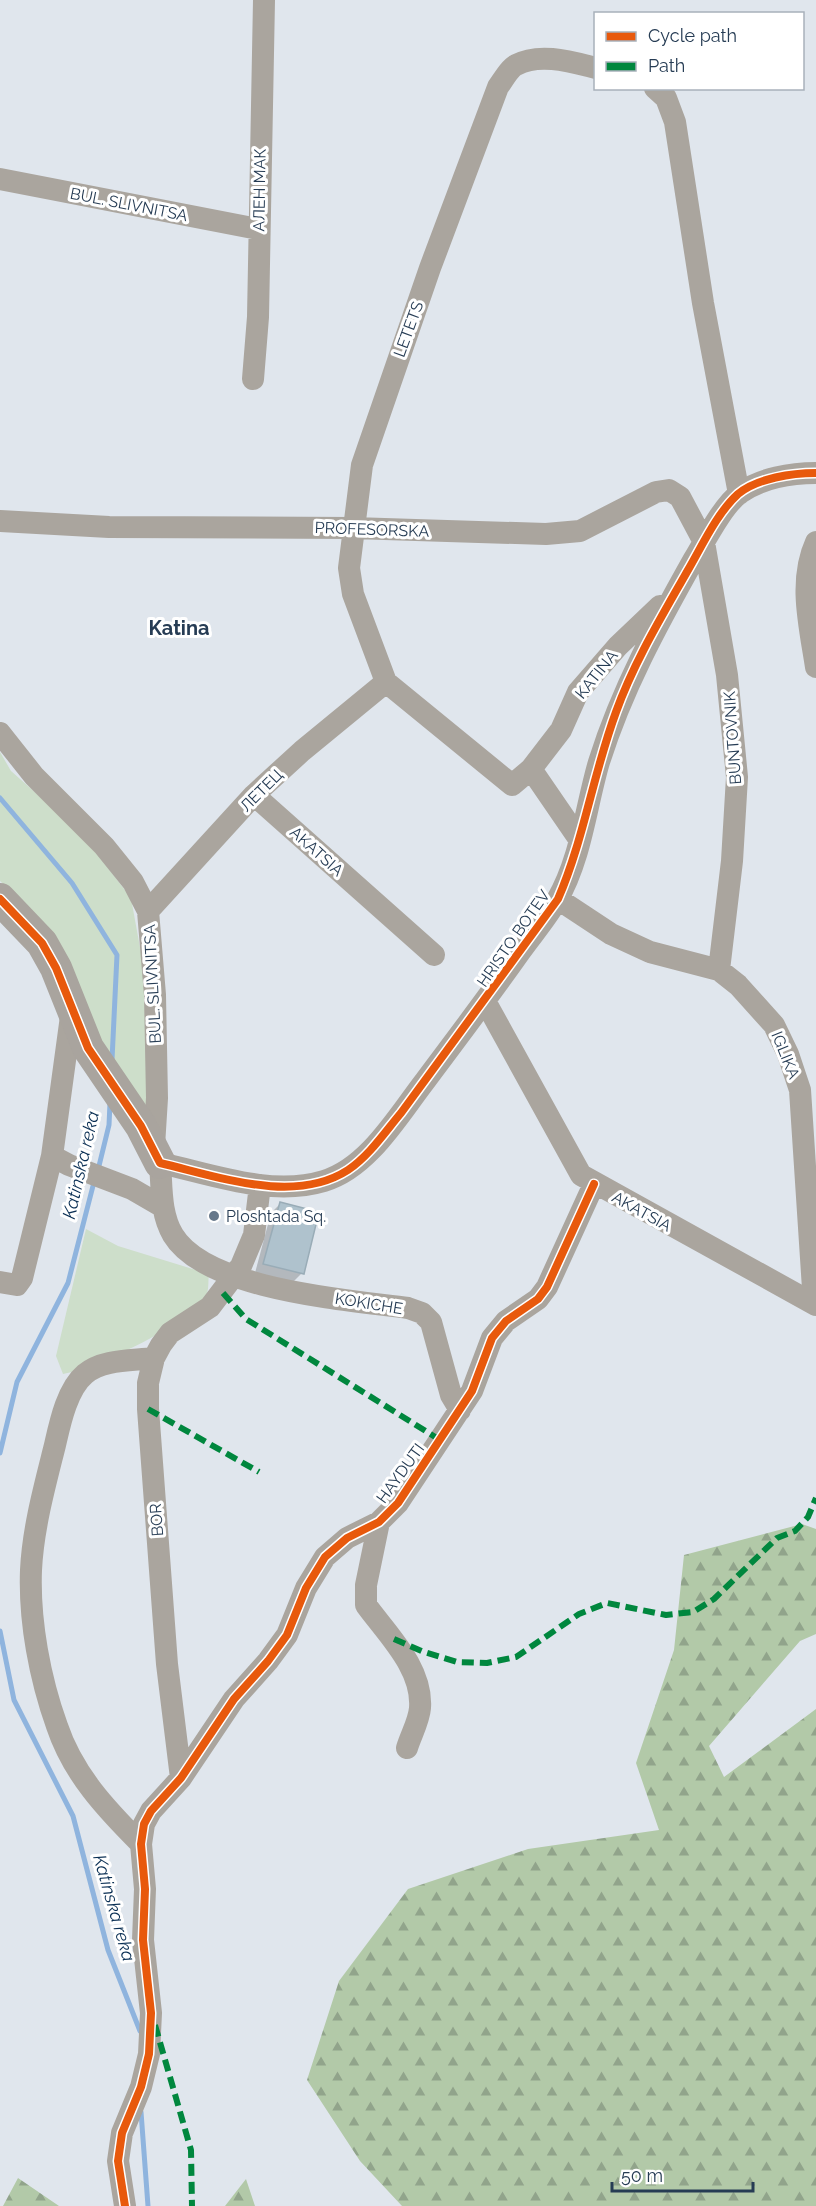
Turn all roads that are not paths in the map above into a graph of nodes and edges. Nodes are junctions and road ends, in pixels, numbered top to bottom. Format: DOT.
graph roads {
  1 [pos="264,0"];
  2 [pos="594,67"];
  3 [pos="657,90"];
  4 [pos="0,179"];
  5 [pos="258,229"];
  6 [pos="253,379"];
  7 [pos="816,473"];
  8 [pos="739,494"];
  9 [pos="0,521"];
  10 [pos="353,528"];
  11 [pos="704,542"];
  12 [pos="816,542"];
  13 [pos="676,590"];
  14 [pos="816,667"];
  15 [pos="386,682"];
  16 [pos="0,733"];
  17 [pos="531,769"];
  18 [pos="254,795"];
  19 [pos="579,839"];
  20 [pos="558,899"];
  21 [pos="2,901"];
  22 [pos="148,911"];
  23 [pos="434,955"];
  24 [pos="719,970"];
  25 [pos="485,1001"];
  26 [pos="72,1009"];
  27 [pos="152,1145"];
  28 [pos="60,1160"];
  29 [pos="594,1184"];
  30 [pos="260,1185"];
  31 [pos="163,1207"];
  32 [pos="9,1283"];
  33 [pos="227,1284"];
  34 [pos="815,1305"];
  35 [pos="154,1358"];
  36 [pos="460,1410"];
  37 [pos="379,1522"];
  38 [pos="407,1748"];
  39 [pos="181,1778"];
  40 [pos="141,1844"];
  41 [pos="125,2206"];
  1 -- 5 [label="street, АЛЕН МАК"];
  2 -- 10 [label="street, LETETS"];
  3 -- 8 [label="street"];
  4 -- 5 [label="street, BUL. SLIVNITSA"];
  5 -- 6 [label="street, АЛЕН МАК"];
  7 -- 8 [label="street"];
  8 -- 11 [label="street, HRISTO BOTEV"];
  9 -- 10 [label="street, PROFESORSKA"];
  10 -- 11 [label="street, PROFESORSKA"];
  10 -- 15 [label="street, LETETS"];
  11 -- 13 [label="street, HRISTO BOTEV"];
  11 -- 24 [label="street, BUNTOVNIK"];
  12 -- 14 [label="street"];
  13 -- 17 [label="street, KATINA"];
  13 -- 19 [label="street, HRISTO BOTEV"];
  15 -- 17 [label="street, KATINA"];
  15 -- 18 [label="street, ЛЕТЕЦ"];
  16 -- 22 [label="street, BUL. SLIVNITSA"];
  17 -- 19 [label="street"];
  18 -- 22 [label="street, ЛЕТЕЦ"];
  18 -- 23 [label="street, AKATSIA"];
  19 -- 20 [label="street, HRISTO BOTEV"];
  20 -- 24 [label="street, IGLIKA"];
  20 -- 25 [label="street, HRISTO BOTEV"];
  21 -- 26 [label="street"];
  22 -- 27 [label="street, BUL. SLIVNITSA"];
  24 -- 34 [label="street, IGLIKA"];
  25 -- 29 [label="street, AKATSIA"];
  25 -- 30 [label="street, HRISTO BOTEV"];
  26 -- 27 [label="street"];
  26 -- 28 [label="street"];
  27 -- 30 [label="street, HRISTO BOTEV"];
  27 -- 31 [label="street, BUL. SLIVNITSA"];
  28 -- 31 [label="street"];
  28 -- 32 [label="street"];
  29 -- 34 [label="street, AKATSIA"];
  29 -- 36 [label="street, HAYDUTI"];
  30 -- 33 [label="street, BOR"];
  31 -- 33 [label="street, KOKICHE"];
  33 -- 35 [label="street, BOR"];
  33 -- 36 [label="street, KOKICHE"];
  35 -- 39 [label="street, BOR"];
  35 -- 40 [label="street"];
  36 -- 37 [label="street, HAYDUTI"];
  37 -- 38 [label="street"];
  37 -- 39 [label="street, HAYDUTI"];
  39 -- 40 [label="street, HAYDUTI"];
  40 -- 41 [label="street"];
}
